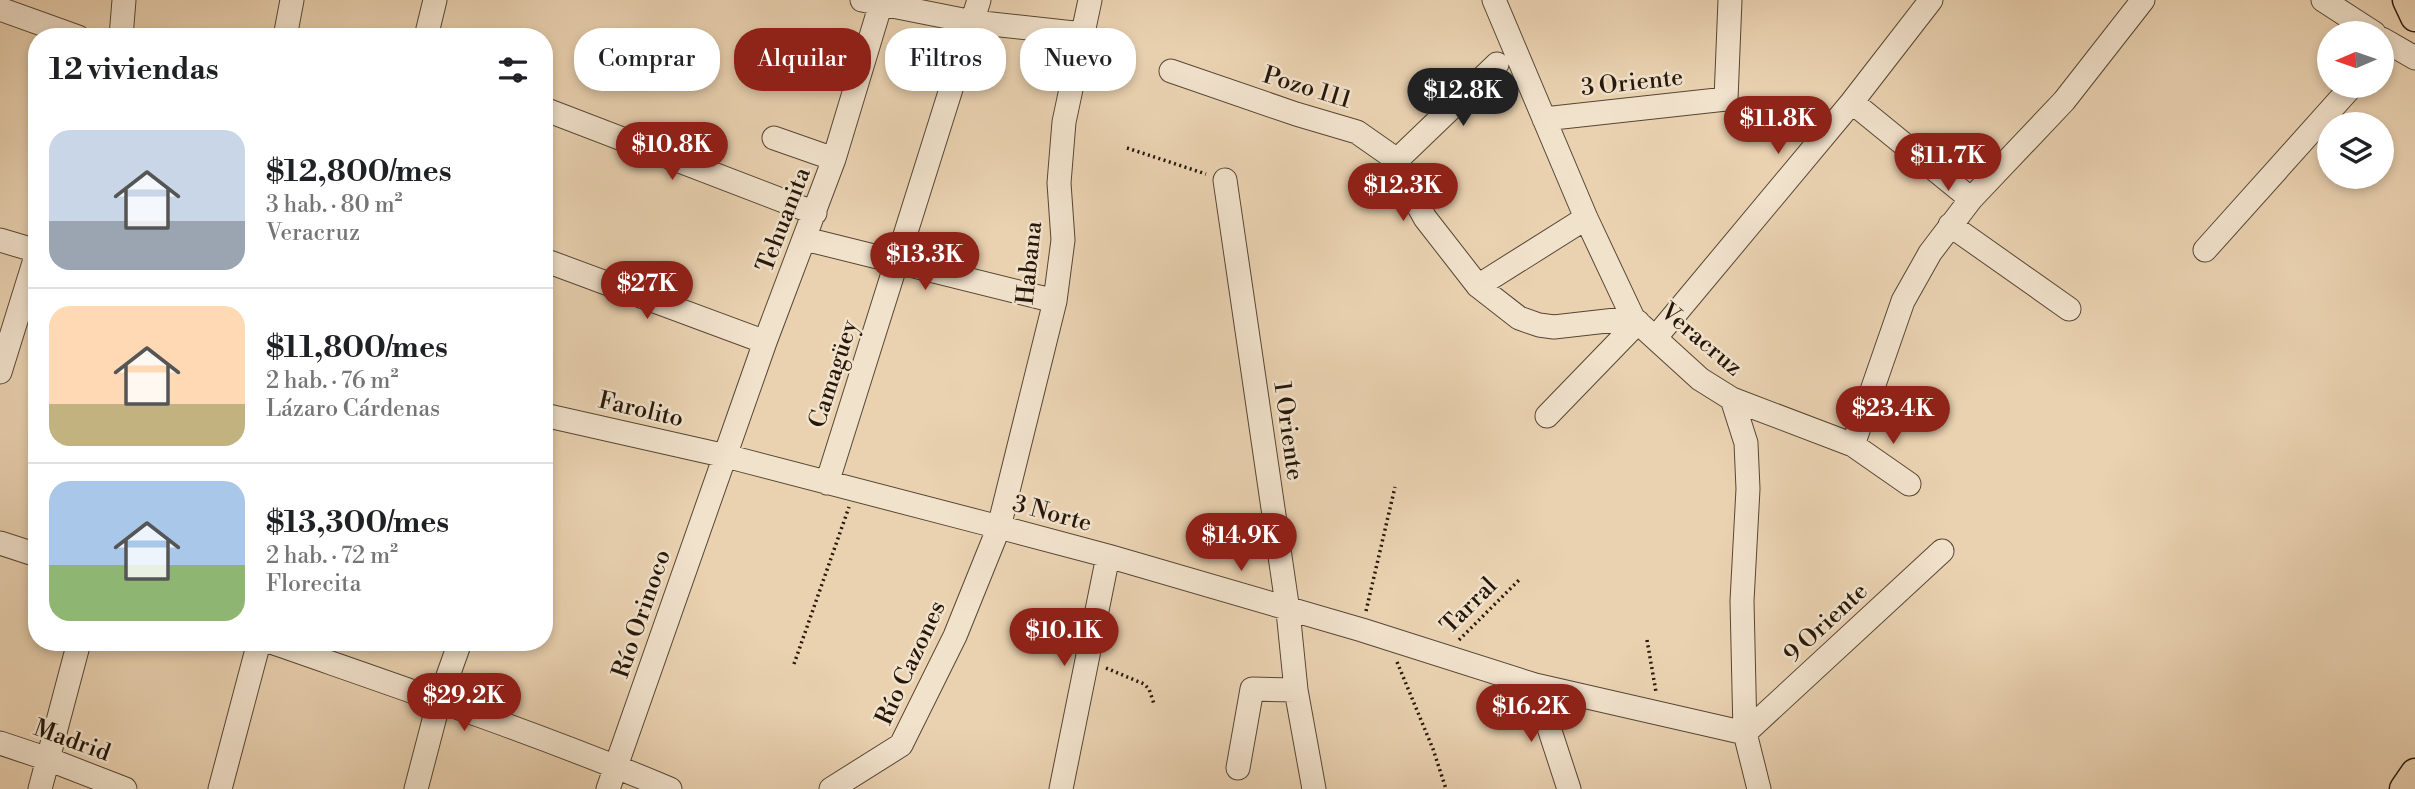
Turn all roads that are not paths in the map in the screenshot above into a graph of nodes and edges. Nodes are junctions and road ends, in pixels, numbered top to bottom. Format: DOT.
graph roads {
  1 [pos="124,0"];
  2 [pos="292,0"];
  3 [pos="435,0"];
  4 [pos="1090,0"];
  5 [pos="1494,0"];
  6 [pos="1730,0"];
  7 [pos="1931,0"];
  8 [pos="2143,0"];
  9 [pos="2323,0"];
  10 [pos="2407,0"];
  11 [pos="875,2"];
  12 [pos="0,9"];
  13 [pos="976,11"];
  14 [pos="2415,18"];
  15 [pos="2352,21"];
  16 [pos="53,28"];
  17 [pos="122,28"];
  18 [pos="287,28"];
  19 [pos="428,28"];
  20 [pos="1055,28"];
  21 [pos="1084,28"];
  22 [pos="2394,48"];
  23 [pos="2415,58"];
  24 [pos="1497,64"];
  25 [pos="1171,71"];
  26 [pos="1071,91"];
  27 [pos="2341,98"];
  28 [pos="1852,102"];
  29 [pos="553,112"];
  30 [pos="1544,120"];
  31 [pos="774,138"];
  32 [pos="834,159"];
  33 [pos="1397,160"];
  34 [pos="1225,180"];
  35 [pos="1971,199"];
  36 [pos="815,213"];
  37 [pos="1586,218"];
  38 [pos="1950,225"];
  39 [pos="805,239"];
  40 [pos="0,240"];
  41 [pos="28,249"];
  42 [pos="2204,250"];
  43 [pos="553,263"];
  44 [pos="897,263"];
  45 [pos="28,281"];
  46 [pos="1478,286"];
  47 [pos="1055,301"];
  48 [pos="2069,309"];
  49 [pos="1636,320"];
  50 [pos="1656,337"];
  51 [pos="765,342"];
  52 [pos="0,372"];
  53 [pos="1732,399"];
  54 [pos="1547,416"];
  55 [pos="553,417"];
  56 [pos="1853,445"];
  57 [pos="726,456"];
  58 [pos="827,483"];
  59 [pos="1909,484"];
  60 [pos="999,527"];
  61 [pos="0,543"];
  62 [pos="1942,551"];
  63 [pos="28,552"];
  64 [pos="1108,556"];
  65 [pos="1288,611"];
  66 [pos="77,651"];
  67 [pos="257,651"];
  68 [pos="297,651"];
  69 [pos="457,651"];
  70 [pos="1535,685"];
  71 [pos="1297,690"];
  72 [pos="439,701"];
  73 [pos="1745,733"];
  74 [pos="0,743"];
  75 [pos="48,759"];
  76 [pos="616,766"];
  77 [pos="1238,768"];
  78 [pos="2415,773"];
  79 [pos="40,789"];
  80 [pos="125,789"];
  81 [pos="220,789"];
  82 [pos="416,789"];
  83 [pos="608,789"];
  84 [pos="670,789"];
  85 [pos="831,789"];
  86 [pos="1061,789"];
  87 [pos="1314,789"];
  88 [pos="1569,789"];
  89 [pos="1759,789"];
  90 [pos="2404,789"];
  1 -- 17 [label="street"];
  2 -- 18 [label="street"];
  3 -- 19 [label="street"];
  4 -- 21 [label="street, Habana"];
  5 -- 30 [label="street, Veracruz"];
  6 -- 30 [label="street, 3 Oriente"];
  7 -- 28 [label="street"];
  8 -- 35 [label="street"];
  9 -- 15 [label="street"];
  10 -- 14 [label="main road"];
  11 -- 13 [label="street"];
  11 -- 32 [label="street, Tehuanita"];
  12 -- 16 [label="street"];
  13 -- 20 [label="street"];
  13 -- 44 [label="street, Camagüey"];
  22 -- 23 [label="street"];
  24 -- 33 [label="street"];
  25 -- 33 [label="street, Pozo 111"];
  26 -- 47 [label="street, Habana"];
  27 -- 42 [label="street"];
  28 -- 35 [label="street"];
  28 -- 50 [label="street"];
  29 -- 36 [label="street"];
  30 -- 37 [label="street, Veracruz"];
  31 -- 32 [label="street"];
  32 -- 36 [label="street, Tehuanita"];
  33 -- 46 [label="street"];
  34 -- 65 [label="street, 1 Oriente"];
  35 -- 38 [label="street"];
  36 -- 39 [label="street, Tehuanita"];
  37 -- 46 [label="street"];
  37 -- 49 [label="street, Veracruz"];
  38 -- 48 [label="street"];
  38 -- 56 [label="street"];
  39 -- 44 [label="street"];
  39 -- 51 [label="street, Tehuanita"];
  40 -- 41 [label="street"];
  43 -- 51 [label="street"];
  44 -- 47 [label="street"];
  44 -- 58 [label="street, Camagüey"];
  45 -- 52 [label="street"];
  46 -- 49 [label="street"];
  47 -- 60 [label="street, Habana"];
  49 -- 50 [label="street, Veracruz"];
  49 -- 54 [label="street"];
  50 -- 53 [label="street, Veracruz"];
  51 -- 57 [label="street, Tehuanita"];
  53 -- 56 [label="street"];
  53 -- 73 [label="street, Veracruz"];
  55 -- 57 [label="street, Farolito"];
  56 -- 59 [label="street"];
  57 -- 58 [label="street, 3 Norte"];
  57 -- 76 [label="street, Río Orinoco"];
  58 -- 60 [label="street, 3 Norte"];
  60 -- 64 [label="street, 3 Norte"];
  60 -- 85 [label="street, Río Cazones"];
  61 -- 63 [label="street"];
  62 -- 73 [label="street, 9 Oriente"];
  64 -- 65 [label="street, 3 Norte"];
  64 -- 86 [label="street"];
  65 -- 70 [label="street, 3 Norte"];
  65 -- 71 [label="street, 1 Oriente"];
  66 -- 75 [label="street"];
  67 -- 81 [label="street"];
  68 -- 72 [label="street"];
  69 -- 72 [label="street"];
  70 -- 73 [label="street, 3 Norte"];
  70 -- 88 [label="street"];
  71 -- 77 [label="street"];
  71 -- 87 [label="street, 1 Oriente"];
  72 -- 76 [label="street"];
  72 -- 82 [label="street"];
  73 -- 89 [label="street, Veracruz"];
  74 -- 75 [label="street, Madrid"];
  75 -- 79 [label="street"];
  75 -- 80 [label="street, Madrid"];
  76 -- 83 [label="street, Río Orinoco"];
  76 -- 84 [label="street"];
  78 -- 90 [label="main road"];
}
